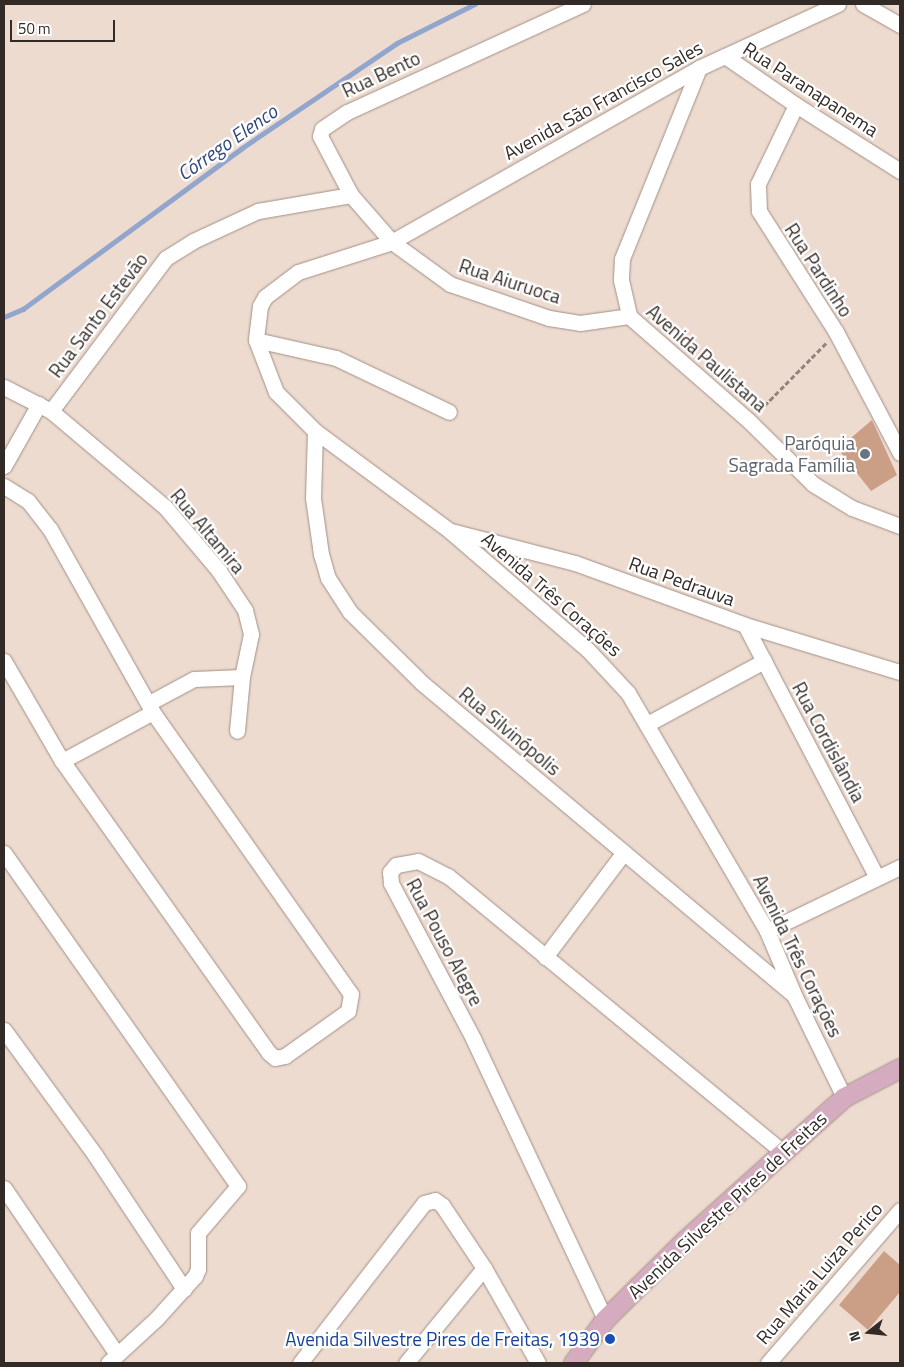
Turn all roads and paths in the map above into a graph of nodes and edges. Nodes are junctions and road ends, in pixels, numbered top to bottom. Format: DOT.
graph roads {
  1 [pos="583,4"];
  2 [pos="838,4"];
  3 [pos="863,4"];
  4 [pos="900,25"];
  5 [pos="725,56"];
  6 [pos="699,68"];
  7 [pos="796,106"];
  8 [pos="900,171"];
  9 [pos="351,196"];
  10 [pos="392,242"];
  11 [pos="629,316"];
  12 [pos="836,332"];
  13 [pos="256,340"];
  14 [pos="4,388"];
  15 [pos="45,408"];
  16 [pos="449,412"];
  17 [pos="749,421"];
  18 [pos="315,430"];
  19 [pos="900,453"];
  20 [pos="4,466"];
  21 [pos="4,486"];
  22 [pos="900,526"];
  23 [pos="450,531"];
  24 [pos="745,626"];
  25 [pos="4,661"];
  26 [pos="764,661"];
  27 [pos="900,672"];
  28 [pos="242,677"];
  29 [pos="151,708"];
  30 [pos="647,724"];
  31 [pos="238,731"];
  32 [pos="62,761"];
  33 [pos="624,852"];
  34 [pos="4,853"];
  35 [pos="900,867"];
  36 [pos="877,877"];
  37 [pos="767,931"];
  38 [pos="545,957"];
  39 [pos="795,997"];
  40 [pos="4,1030"];
  41 [pos="900,1068"];
  42 [pos="844,1097"];
  43 [pos="783,1152"];
  44 [pos="4,1188"];
  45 [pos="900,1210"];
  46 [pos="484,1268"];
  47 [pos="184,1289"];
  48 [pos="605,1319"];
  49 [pos="113,1359"];
  50 [pos="300,1363"];
  51 [pos="406,1363"];
  52 [pos="538,1363"];
  53 [pos="573,1363"];
  54 [pos="768,1363"];
  1 -- 9 [label="street, Rua Bento"];
  2 -- 5 [label="street, Avenida São Francisco Sales"];
  3 -- 4 [label="street"];
  5 -- 6 [label="street, Avenida São Francisco Sales"];
  5 -- 7 [label="street, Rua Paranapanema"];
  6 -- 10 [label="street, Avenida São Francisco Sales"];
  6 -- 11 [label="street, Avenida Paulistana"];
  7 -- 8 [label="street, Rua Paranapanema"];
  7 -- 12 [label="street, Rua Pardinho"];
  9 -- 10 [label="street, Rua Bento"];
  9 -- 15 [label="street, Rua Santo Estevão"];
  10 -- 11 [label="street, Rua Aiuruoca"];
  10 -- 13 [label="street, Avenida Três Corações"];
  11 -- 17 [label="street, Avenida Paulistana"];
  12 -- 17 [label="path"];
  12 -- 19 [label="street, Rua Pardinho"];
  13 -- 16 [label="street"];
  13 -- 18 [label="street, Avenida Três Corações"];
  14 -- 15 [label="street"];
  15 -- 20 [label="street, Rua Santo Estevão"];
  15 -- 28 [label="street, Rua Altamira"];
  17 -- 22 [label="street, Avenida Paulistana"];
  18 -- 23 [label="street, Avenida Três Corações"];
  18 -- 33 [label="street, Rua Silvinópolis"];
  21 -- 29 [label="street"];
  23 -- 24 [label="street, Rua Pedrauva"];
  23 -- 30 [label="street, Avenida Três Corações"];
  24 -- 26 [label="street, Rua Cordislândia"];
  24 -- 27 [label="street, Rua Pedrauva"];
  25 -- 32 [label="street"];
  26 -- 30 [label="street"];
  26 -- 36 [label="street, Rua Cordislândia"];
  28 -- 29 [label="street"];
  28 -- 31 [label="street, Rua Altamira"];
  29 -- 32 [label="street"];
  29 -- 32 [label="street"];
  30 -- 37 [label="street, Avenida Três Corações"];
  33 -- 38 [label="street"];
  33 -- 39 [label="street, Rua Silvinópolis"];
  34 -- 47 [label="street"];
  35 -- 36 [label="street"];
  36 -- 37 [label="street"];
  37 -- 39 [label="street, Avenida Três Corações"];
  38 -- 43 [label="street, Rua Pouso Alegre"];
  38 -- 48 [label="street, Rua Pouso Alegre"];
  39 -- 42 [label="street, Avenida Três Corações"];
  40 -- 47 [label="street"];
  41 -- 42 [label="main road, Avenida Silvestre Pires de Freitas"];
  42 -- 43 [label="main road, Avenida Silvestre Pires de Freitas"];
  43 -- 48 [label="main road, Avenida Silvestre Pires de Freitas"];
  44 -- 49 [label="street"];
  45 -- 54 [label="street, Rua Maria Luiza Perico"];
  46 -- 50 [label="street"];
  46 -- 51 [label="street"];
  46 -- 52 [label="street"];
  47 -- 49 [label="street"];
  48 -- 53 [label="main road, Avenida Silvestre Pires de Freitas"];
}
